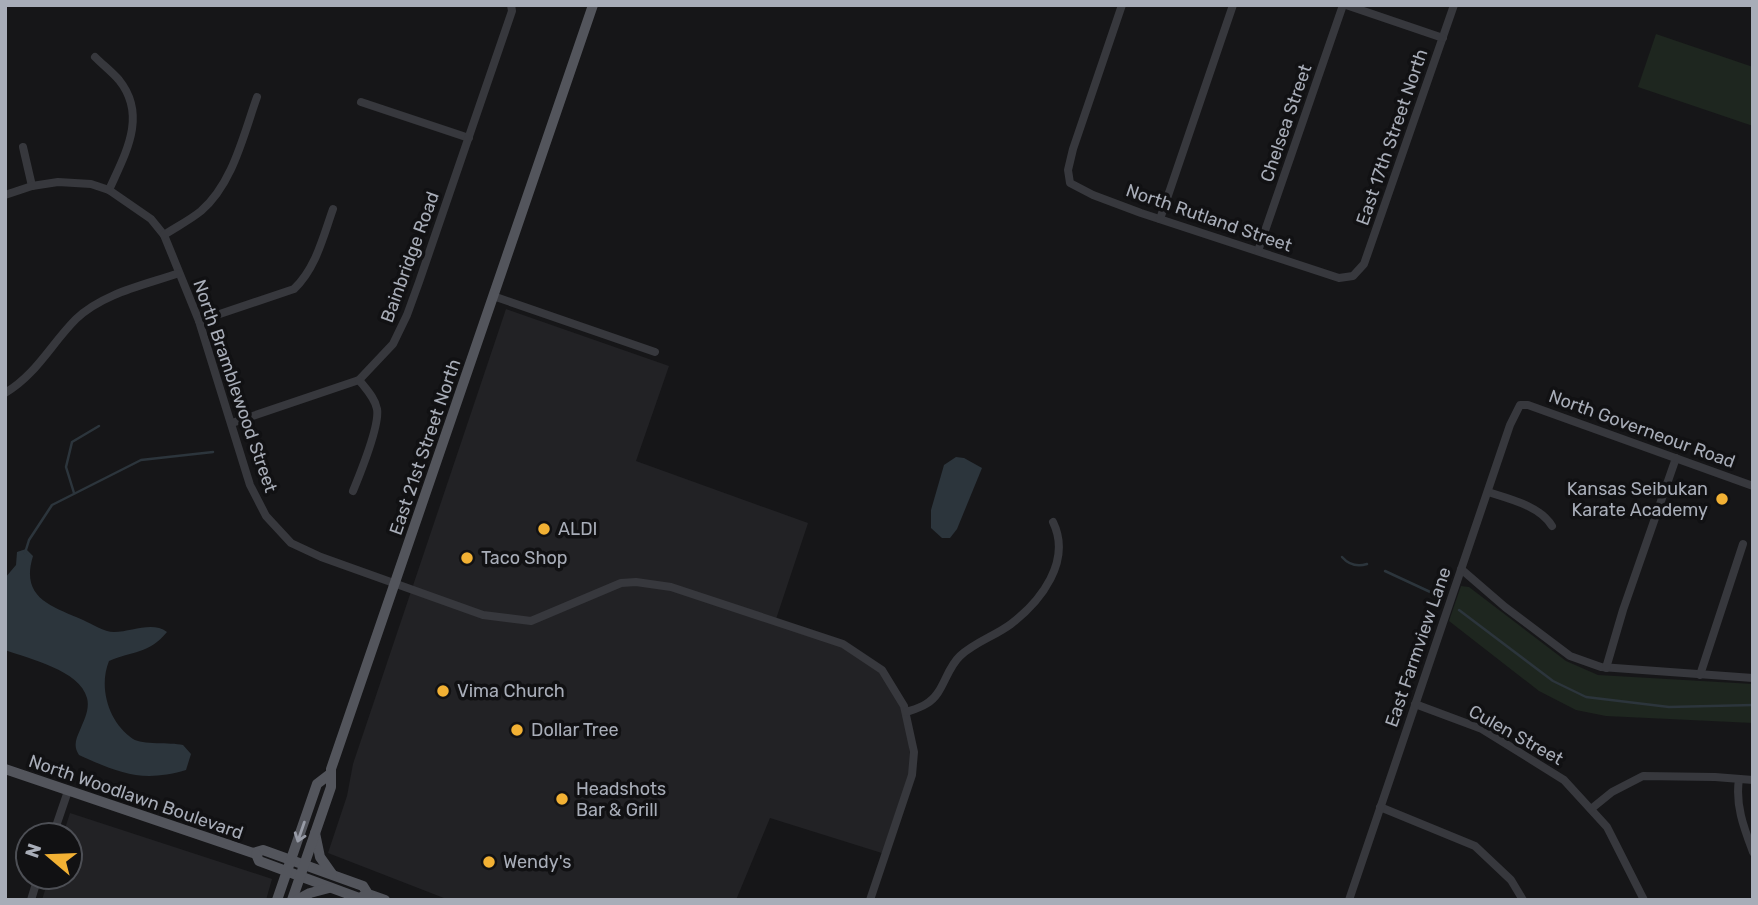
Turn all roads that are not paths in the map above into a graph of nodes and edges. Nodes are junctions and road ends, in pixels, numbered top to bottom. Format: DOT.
graph roads {
  1 [pos="511,5"];
  2 [pos="593,5"];
  3 [pos="1122,5"];
  4 [pos="1233,5"];
  5 [pos="1345,5"];
  6 [pos="1454,5"];
  7 [pos="1443,38"];
  8 [pos="95,57"];
  9 [pos="257,97"];
  10 [pos="361,102"];
  11 [pos="469,138"];
  12 [pos="23,147"];
  13 [pos="32,186"];
  14 [pos="109,190"];
  15 [pos="5,195"];
  16 [pos="333,209"];
  17 [pos="1160,219"];
  18 [pos="164,235"];
  19 [pos="1258,251"];
  20 [pos="179,273"];
  21 [pos="1353,276"];
  22 [pos="493,296"];
  23 [pos="199,321"];
  24 [pos="655,352"];
  25 [pos="359,380"];
  26 [pos="5,393"];
  27 [pos="1520,405"];
  28 [pos="232,423"];
  29 [pos="1676,458"];
  30 [pos="1753,486"];
  31 [pos="354,491"];
  32 [pos="1488,492"];
  33 [pos="1054,522"];
  34 [pos="1552,526"];
  35 [pos="1743,544"];
  36 [pos="1461,569"];
  37 [pos="395,583"];
  38 [pos="1606,667"];
  39 [pos="1700,674"];
  40 [pos="1753,678"];
  41 [pos="1415,704"];
  42 [pos="906,712"];
  43 [pos="5,769"];
  44 [pos="330,774"];
  45 [pos="1739,779"];
  46 [pos="1753,780"];
  47 [pos="68,791"];
  48 [pos="1380,807"];
  49 [pos="1591,809"];
  50 [pos="58,821"];
  51 [pos="315,832"];
  52 [pos="1753,852"];
  53 [pos="256,854"];
  54 [pos="291,860"];
  55 [pos="303,864"];
  56 [pos="287,872"];
  57 [pos="332,874"];
  58 [pos="300,876"];
  59 [pos="331,888"];
  60 [pos="368,894"];
  61 [pos="277,900"];
  62 [pos="292,900"];
  63 [pos="297,900"];
  64 [pos="385,900"];
  65 [pos="870,900"];
  66 [pos="1349,900"];
  67 [pos="1523,900"];
  68 [pos="1644,900"];
  1 -- 11 [label="street, Bainbridge Road"];
  2 -- 22 [label="main road, East 21st Street North"];
  3 -- 17 [label="street, North Rutland Street"];
  4 -- 17 [label="street"];
  5 -- 7 [label="street"];
  5 -- 19 [label="street, Chelsea Street"];
  6 -- 7 [label="street, East 17th Street North"];
  7 -- 21 [label="street, East 17th Street North"];
  8 -- 14 [label="street"];
  9 -- 18 [label="street"];
  10 -- 11 [label="street"];
  11 -- 25 [label="street, Bainbridge Road"];
  12 -- 13 [label="street"];
  13 -- 14 [label="street, North Bramblewood Street"];
  13 -- 15 [label="street, North Bramblewood Street"];
  14 -- 18 [label="street, North Bramblewood Street"];
  16 -- 23 [label="street"];
  17 -- 19 [label="street, North Rutland Street"];
  18 -- 20 [label="street, North Bramblewood Street"];
  19 -- 21 [label="street, North Rutland Street"];
  20 -- 23 [label="street, North Bramblewood Street"];
  20 -- 26 [label="street"];
  22 -- 24 [label="street"];
  22 -- 37 [label="main road, East 21st Street North"];
  23 -- 28 [label="street, North Bramblewood Street"];
  25 -- 28 [label="street, Bainbridge Road"];
  25 -- 31 [label="street"];
  27 -- 29 [label="street, North Governeour Road"];
  27 -- 32 [label="street, East Farmview Lane"];
  28 -- 37 [label="street, North Bramblewood Street"];
  29 -- 30 [label="street, North Governeour Road"];
  29 -- 38 [label="street"];
  32 -- 34 [label="street"];
  32 -- 36 [label="street, East Farmview Lane"];
  33 -- 42 [label="street"];
  35 -- 39 [label="street"];
  36 -- 38 [label="street"];
  36 -- 41 [label="street, East Farmview Lane"];
  37 -- 42 [label="street, North Bramblewood Street"];
  37 -- 44 [label="main road, East 21st Street North"];
  38 -- 39 [label="street"];
  39 -- 40 [label="street"];
  41 -- 48 [label="street, East Farmview Lane"];
  41 -- 49 [label="street, Culen Street"];
  42 -- 65 [label="street, North Bramblewood Street"];
  43 -- 47 [label="main road, North Woodlawn Boulevard"];
  44 -- 51 [label="main road, East 21st Street North"];
  44 -- 54 [label="main road, one-way"];
  45 -- 46 [label="street"];
  45 -- 49 [label="street"];
  45 -- 52 [label="street"];
  47 -- 50 [label="street"];
  47 -- 53 [label="main road, North Woodlawn Boulevard"];
  48 -- 66 [label="street, East Farmview Lane"];
  48 -- 67 [label="street"];
  49 -- 68 [label="street, Culen Street"];
  51 -- 55 [label="main road, East 21st Street North"];
  51 -- 57 [label="main road"];
  53 -- 54 [label="main road, North Woodlawn Boulevard"];
  53 -- 56 [label="main road, North Woodlawn Boulevard"];
  54 -- 55 [label="main road, North Woodlawn Boulevard"];
  54 -- 56 [label="main road"];
  55 -- 57 [label="main road, North Woodlawn Boulevard"];
  55 -- 58 [label="main road, East 21st Street North"];
  56 -- 58 [label="main road, North Woodlawn Boulevard"];
  56 -- 61 [label="main road"];
  57 -- 60 [label="main road, North Woodlawn Boulevard"];
  58 -- 59 [label="main road, North Woodlawn Boulevard"];
  58 -- 62 [label="main road, East 21st Street North"];
  59 -- 60 [label="main road, North Woodlawn Boulevard"];
  59 -- 63 [label="main road"];
  60 -- 64 [label="main road, North Woodlawn Boulevard"];
}
